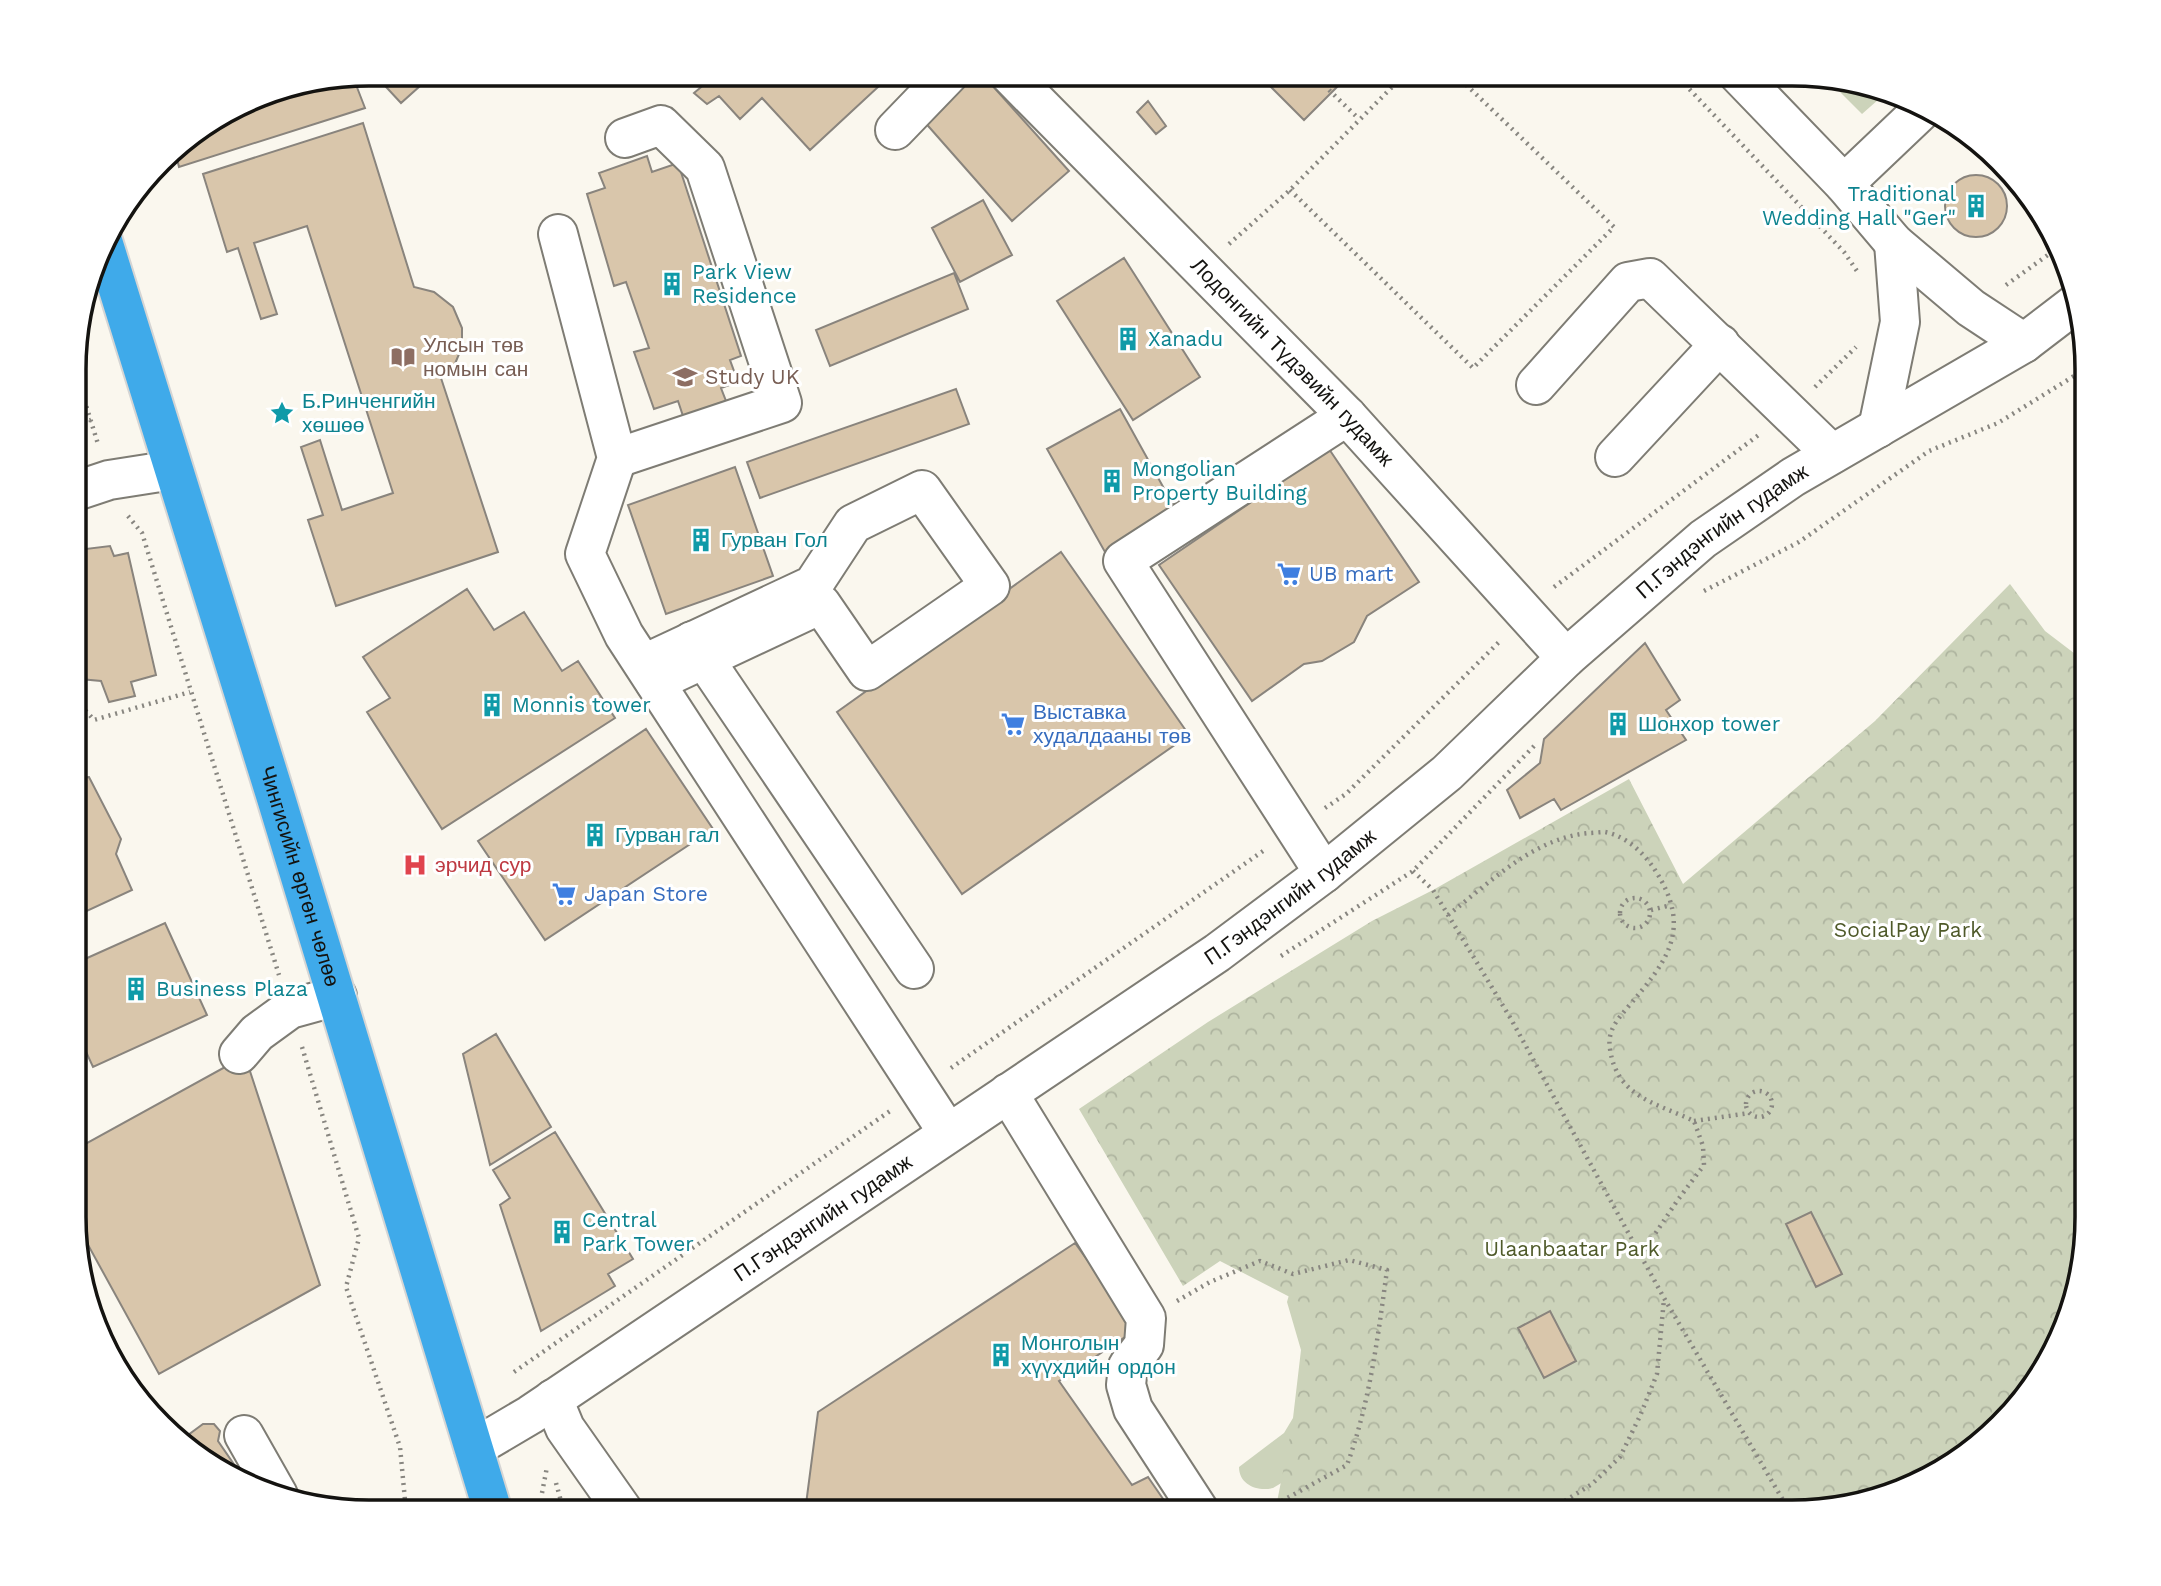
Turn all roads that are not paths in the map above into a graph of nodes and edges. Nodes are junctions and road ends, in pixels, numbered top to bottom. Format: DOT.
graph roads {
  1 [pos="937,86"];
  2 [pos="1021,86"];
  3 [pos="1749,86"];
  4 [pos="1917,115"];
  5 [pos="895,130"];
  6 [pos="625,138"];
  7 [pos="1843,184"];
  8 [pos="558,234"];
  9 [pos="1894,243"];
  10 [pos="108,258"];
  11 [pos="2069,309"];
  12 [pos="2024,343"];
  13 [pos="1720,344"];
  14 [pos="1536,385"];
  15 [pos="1347,416"];
  16 [pos="1878,428"];
  17 [pos="1832,454"];
  18 [pos="1615,457"];
  19 [pos="617,458"];
  20 [pos="173,470"];
  21 [pos="92,486"];
  22 [pos="698,651"];
  23 [pos="1566,658"];
  24 [pos="649,673"];
  25 [pos="1324,873"];
  26 [pos="914,969"];
  27 [pos="337,996"];
  28 [pos="239,1054"];
  29 [pos="1008,1093"];
  30 [pos="948,1133"];
  31 [pos="554,1399"];
  32 [pos="244,1435"];
  33 [pos="474,1448"];
  34 [pos="271,1483"];
  35 [pos="489,1500"];
  36 [pos="616,1500"];
  37 [pos="1192,1500"];
  1 -- 5 [label="street"];
  2 -- 15 [label="street, Лодонгийн Түдэвийн гудамж"];
  3 -- 7 [label="street"];
  4 -- 7 [label="street"];
  6 -- 19 [label="street"];
  7 -- 9 [label="street"];
  8 -- 19 [label="street"];
  9 -- 12 [label="street"];
  9 -- 16 [label="street"];
  10 -- 20 [label="highway, Чингисийн өргөн чөлөө"];
  11 -- 12 [label="street, П.Гэндэнгийн гудамж"];
  12 -- 16 [label="street, П.Гэндэнгийн гудамж"];
  13 -- 14 [label="street"];
  13 -- 17 [label="street"];
  13 -- 18 [label="street"];
  15 -- 23 [label="street, Лодонгийн Түдэвийн гудамж"];
  15 -- 25 [label="street"];
  16 -- 17 [label="street, П.Гэндэнгийн гудамж"];
  17 -- 23 [label="street, П.Гэндэнгийн гудамж"];
  19 -- 24 [label="street"];
  20 -- 21 [label="street"];
  20 -- 27 [label="highway, Чингисийн өргөн чөлөө"];
  22 -- 22 [label="street"];
  22 -- 24 [label="street"];
  22 -- 26 [label="street"];
  23 -- 25 [label="street, П.Гэндэнгийн гудамж"];
  24 -- 30 [label="street"];
  25 -- 29 [label="street, П.Гэндэнгийн гудамж"];
  27 -- 28 [label="street"];
  27 -- 33 [label="highway, Чингисийн өргөн чөлөө"];
  29 -- 30 [label="street, П.Гэндэнгийн гудамж"];
  29 -- 37 [label="street"];
  30 -- 31 [label="street, П.Гэндэнгийн гудамж"];
  31 -- 33 [label="street, П.Гэндэнгийн гудамж"];
  31 -- 36 [label="street"];
  32 -- 34 [label="street"];
  33 -- 35 [label="highway, Чингисийн өргөн чөлөө"];
}
